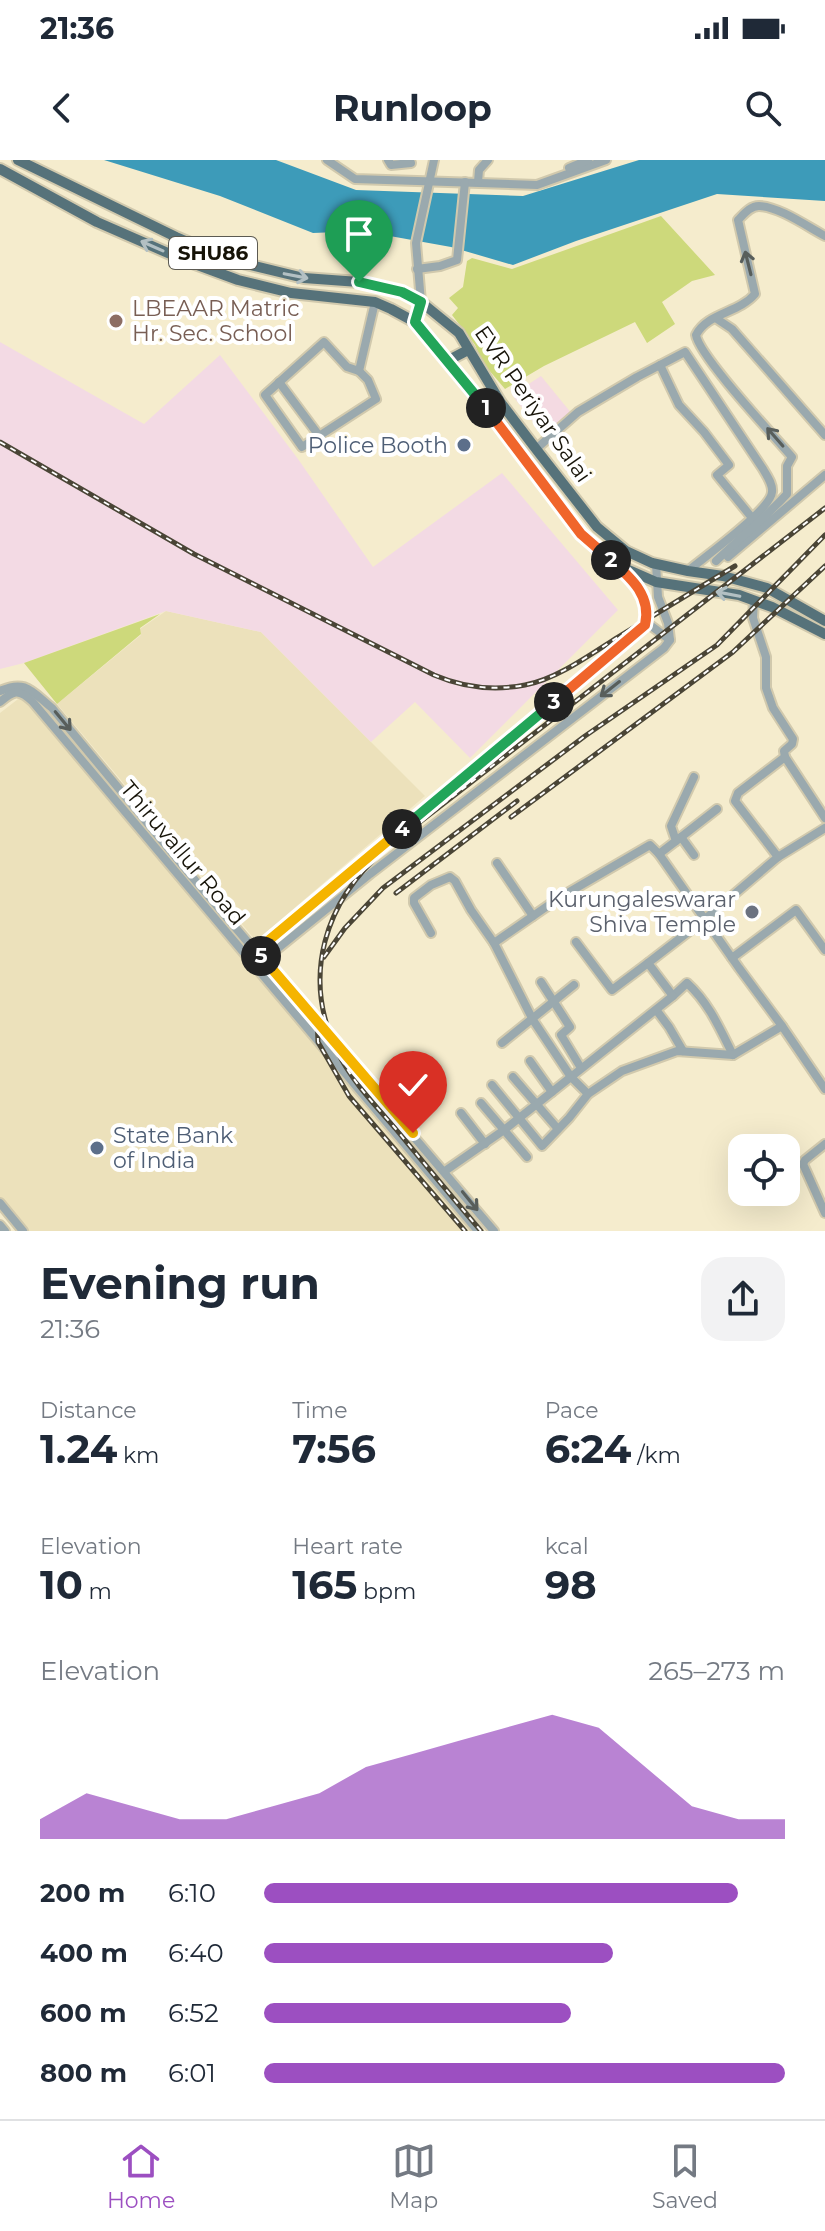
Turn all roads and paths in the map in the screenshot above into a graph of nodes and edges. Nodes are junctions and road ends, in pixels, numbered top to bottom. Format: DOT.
graph roads {
  1 [pos="18,160"];
  2 [pos="327,160"];
  3 [pos="388,160"];
  4 [pos="434,160"];
  5 [pos="488,160"];
  6 [pos="588,160"];
  7 [pos="606,160"];
  8 [pos="411,162"];
  9 [pos="0,169"];
  10 [pos="431,180"];
  11 [pos="416,181"];
  12 [pos="478,182"];
  13 [pos="537,185"];
  14 [pos="465,186"];
  15 [pos="825,236"];
  16 [pos="417,269"];
  17 [pos="375,302"];
  18 [pos="421,302"];
  19 [pos="717,319"];
  20 [pos="415,322"];
  21 [pos="468,350"];
  22 [pos="447,361"];
  23 [pos="660,365"];
  24 [pos="359,371"];
  25 [pos="279,382"];
  26 [pos="825,435"];
  27 [pos="320,437"];
  28 [pos="536,449"];
  29 [pos="825,475"];
  30 [pos="753,519"];
  31 [pos="615,564"];
  32 [pos="656,564"];
  33 [pos="688,571"];
  34 [pos="656,582"];
  35 [pos="677,585"];
  36 [pos="658,597"];
  37 [pos="754,601"];
  38 [pos="825,621"];
  39 [pos="646,622"];
  40 [pos="825,634"];
  41 [pos="670,640"];
  42 [pos="4,693"];
  43 [pos="0,702"];
  44 [pos="785,757"];
  45 [pos="694,777"];
  46 [pos="717,809"];
  47 [pos="825,818"];
  48 [pos="825,828"];
  49 [pos="678,839"];
  50 [pos="659,854"];
  51 [pos="694,855"];
  52 [pos="778,857"];
  53 [pos="497,863"];
  54 [pos="533,916"];
  55 [pos="705,919"];
  56 [pos="431,933"];
  57 [pos="576,942"];
  58 [pos="494,943"];
  59 [pos="825,950"];
  60 [pos="256,951"];
  61 [pos="247,958"];
  62 [pos="732,958"];
  63 [pos="264,959"];
  64 [pos="648,963"];
  65 [pos="255,968"];
  66 [pos="541,982"];
  67 [pos="574,985"];
  68 [pos="673,996"];
  69 [pos="553,1001"];
  70 [pos="657,1011"];
  71 [pos="533,1020"];
  72 [pos="782,1026"];
  73 [pos="502,1043"];
  74 [pos="683,1051"];
  75 [pos="733,1055"];
  76 [pos="530,1061"];
  77 [pos="581,1068"];
  78 [pos="513,1077"];
  79 [pos="571,1077"];
  80 [pos="492,1085"];
  81 [pos="825,1089"];
  82 [pos="552,1092"];
  83 [pos="588,1094"];
  84 [pos="481,1103"];
  85 [pos="536,1105"];
  86 [pos="461,1113"];
  87 [pos="519,1118"];
  88 [pos="558,1129"];
  89 [pos="504,1130"];
  90 [pos="485,1144"];
  91 [pos="825,1144"];
  92 [pos="527,1157"];
  93 [pos="445,1171"];
  94 [pos="0,1203"];
  95 [pos="825,1213"];
  96 [pos="0,1225"];
  97 [pos="5,1231"];
  98 [pos="23,1231"];
  99 [pos="478,1231"];
  100 [pos="494,1231"];
  1 -- 18 [label="main road, EVR Periyar Salai / SHU86, one-way"];
  2 -- 11 [label="street"];
  3 -- 8 [label="street"];
  4 -- 10 [label="street"];
  5 -- 12 [label="street"];
  6 -- 13 [label="street"];
  7 -- 13 [label="street"];
  8 -- 11 [label="street"];
  17 -- 9 [label="main road, EVR Periyar Salai / SHU86, one-way"];
  10 -- 11 [label="street"];
  10 -- 14 [label="street"];
  10 -- 16 [label="street"];
  12 -- 13 [label="street"];
  12 -- 14 [label="street"];
  14 -- 16 [label="street"];
  19 -- 15 [label="street, one-way"];
  16 -- 18 [label="street"];
  17 -- 20 [label="main road, EVR Periyar Salai / SHU86"];
  17 -- 24 [label="street"];
  18 -- 20 [label="street"];
  18 -- 21 [label="main road, EVR Periyar Salai / SHU86"];
  19 -- 26 [label="street"];
  29 -- 19 [label="street, one-way"];
  20 -- 22 [label="main road, EVR Periyar Salai / SHU86"];
  21 -- 22 [label="main road"];
  21 -- 28 [label="main road, EVR Periyar Salai / SHU86"];
  22 -- 31 [label="main road, EVR Periyar Salai / SHU86"];
  23 -- 28 [label="street"];
  23 -- 30 [label="street"];
  23 -- 30 [label="street"];
  24 -- 25 [label="street"];
  24 -- 27 [label="street"];
  25 -- 27 [label="street"];
  25 -- 27 [label="street"];
  28 -- 32 [label="main road, EVR Periyar Salai / SHU86"];
  30 -- 33 [label="street"];
  31 -- 34 [label="main road, EVR Periyar Salai / SHU86"];
  31 -- 39 [label="street"];
  32 -- 33 [label="main road, EVR Periyar Salai / SHU86"];
  32 -- 34 [label="street"];
  33 -- 38 [label="main road, EVR Periyar Salai / SHU86"];
  34 -- 35 [label="main road, EVR Periyar Salai / SHU86"];
  34 -- 36 [label="street"];
  35 -- 36 [label="street"];
  37 -- 35 [label="main road, EVR Periyar Salai / SHU86, one-way"];
  36 -- 41 [label="street"];
  37 -- 40 [label="main road, EVR Periyar Salai / SHU86"];
  37 -- 44 [label="street"];
  39 -- 41 [label="street"];
  39 -- 60 [label="street"];
  41 -- 63 [label="street, one-way"];
  42 -- 43 [label="street"];
  42 -- 60 [label="street, one-way"];
  42 -- 61 [label="street, Thiruvallur Road"];
  44 -- 47 [label="street"];
  44 -- 52 [label="street"];
  45 -- 49 [label="street"];
  46 -- 49 [label="street"];
  48 -- 52 [label="street"];
  49 -- 50 [label="street"];
  49 -- 51 [label="street"];
  50 -- 54 [label="street"];
  50 -- 55 [label="street"];
  52 -- 55 [label="street"];
  53 -- 54 [label="street"];
  54 -- 58 [label="street"];
  55 -- 62 [label="street"];
  55 -- 64 [label="street"];
  56 -- 58 [label="street"];
  57 -- 64 [label="street"];
  58 -- 71 [label="street"];
  59 -- 62 [label="street"];
  60 -- 61 [label="street"];
  60 -- 63 [label="street"];
  61 -- 65 [label="street, Thiruvallur Road"];
  62 -- 72 [label="street"];
  63 -- 65 [label="street"];
  63 -- 93 [label="street"];
  64 -- 68 [label="street"];
  65 -- 99 [label="street, Thiruvallur Road"];
  66 -- 69 [label="street"];
  67 -- 69 [label="street"];
  68 -- 70 [label="street"];
  68 -- 75 [label="street"];
  69 -- 71 [label="street"];
  69 -- 77 [label="street"];
  70 -- 74 [label="street"];
  70 -- 77 [label="street"];
  71 -- 73 [label="street"];
  71 -- 79 [label="street"];
  72 -- 75 [label="street"];
  72 -- 81 [label="street"];
  74 -- 75 [label="street"];
  74 -- 83 [label="street"];
  76 -- 82 [label="street"];
  77 -- 79 [label="street"];
  78 -- 85 [label="street"];
  79 -- 82 [label="street"];
  79 -- 83 [label="street"];
  80 -- 87 [label="street"];
  82 -- 85 [label="street"];
  83 -- 88 [label="street"];
  84 -- 89 [label="street"];
  85 -- 87 [label="street"];
  85 -- 88 [label="street"];
  86 -- 90 [label="street"];
  87 -- 88 [label="street"];
  87 -- 89 [label="street"];
  89 -- 90 [label="street"];
  89 -- 92 [label="street"];
  90 -- 93 [label="street"];
  91 -- 95 [label="street"];
  93 -- 100 [label="street, one-way"];
  94 -- 98 [label="street"];
  96 -- 97 [label="street"];
}
